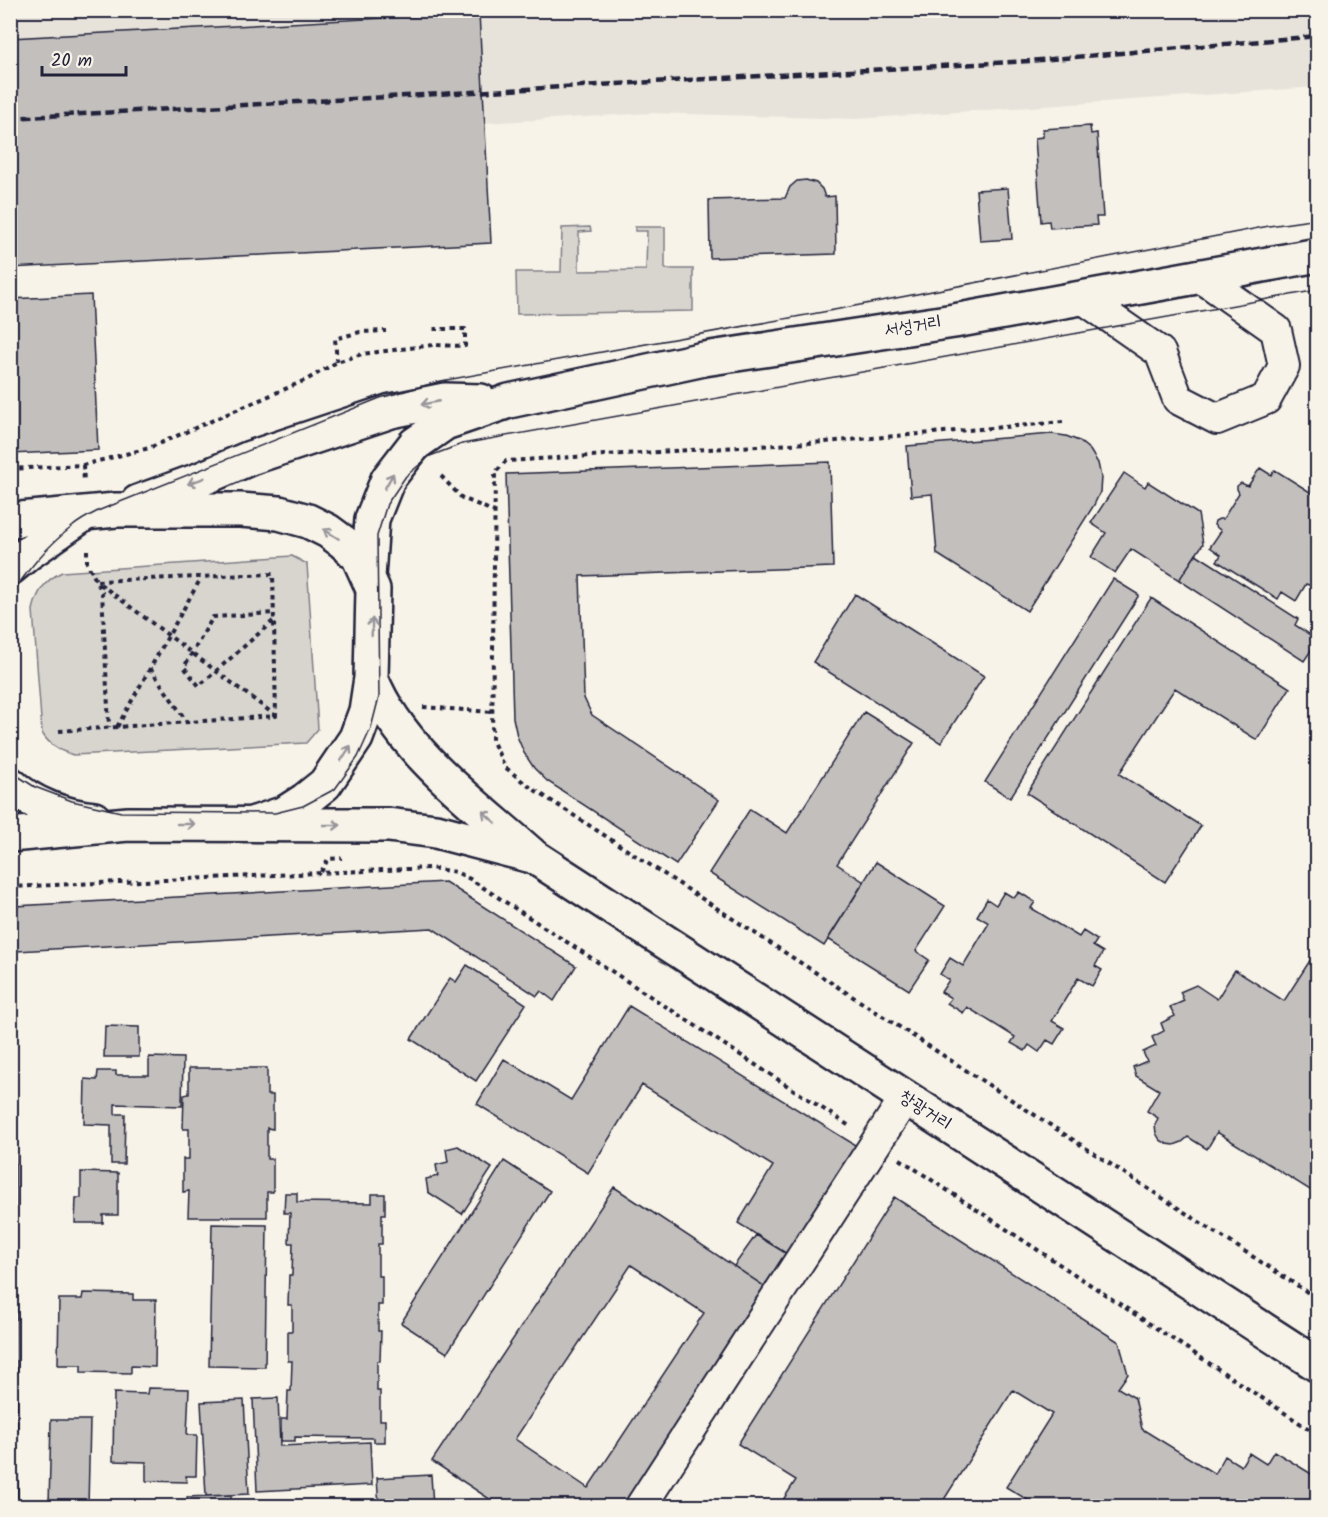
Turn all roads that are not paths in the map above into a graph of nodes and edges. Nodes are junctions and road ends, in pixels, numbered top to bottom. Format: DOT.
graph roads {
  1 [pos="1317,255"];
  2 [pos="1198,275"];
  3 [pos="1082,297"];
  4 [pos="510,401"];
  5 [pos="100,512"];
  6 [pos="10,520"];
  7 [pos="10,568"];
  8 [pos="368,577"];
  9 [pos="371,678"];
  10 [pos="10,784"];
  11 [pos="128,824"];
  12 [pos="252,824"];
  13 [pos="10,834"];
  14 [pos="533,856"];
  15 [pos="905,1098"];
  16 [pos="1317,1365"];
  17 [pos="641,1506"];
  1 -- 2 [label="main road, 서성거리"];
  2 -- 3 [label="main road, 서성거리"];
  2 -- 3 [label="street"];
  3 -- 4 [label="main road, 서성거리"];
  4 -- 5 [label="main road, one-way"];
  8 -- 4 [label="main road, one-way"];
  5 -- 6 [label="main road"];
  5 -- 7 [label="main road"];
  8 -- 5 [label="main road, one-way"];
  9 -- 8 [label="main road, one-way"];
  12 -- 9 [label="main road, one-way"];
  14 -- 9 [label="main road, one-way"];
  10 -- 11 [label="main road"];
  11 -- 12 [label="main road, one-way"];
  11 -- 13 [label="main road"];
  12 -- 14 [label="main road, one-way"];
  14 -- 15 [label="main road, 창광거리"];
  15 -- 16 [label="main road, 창광거리"];
  15 -- 17 [label="street"];
}
